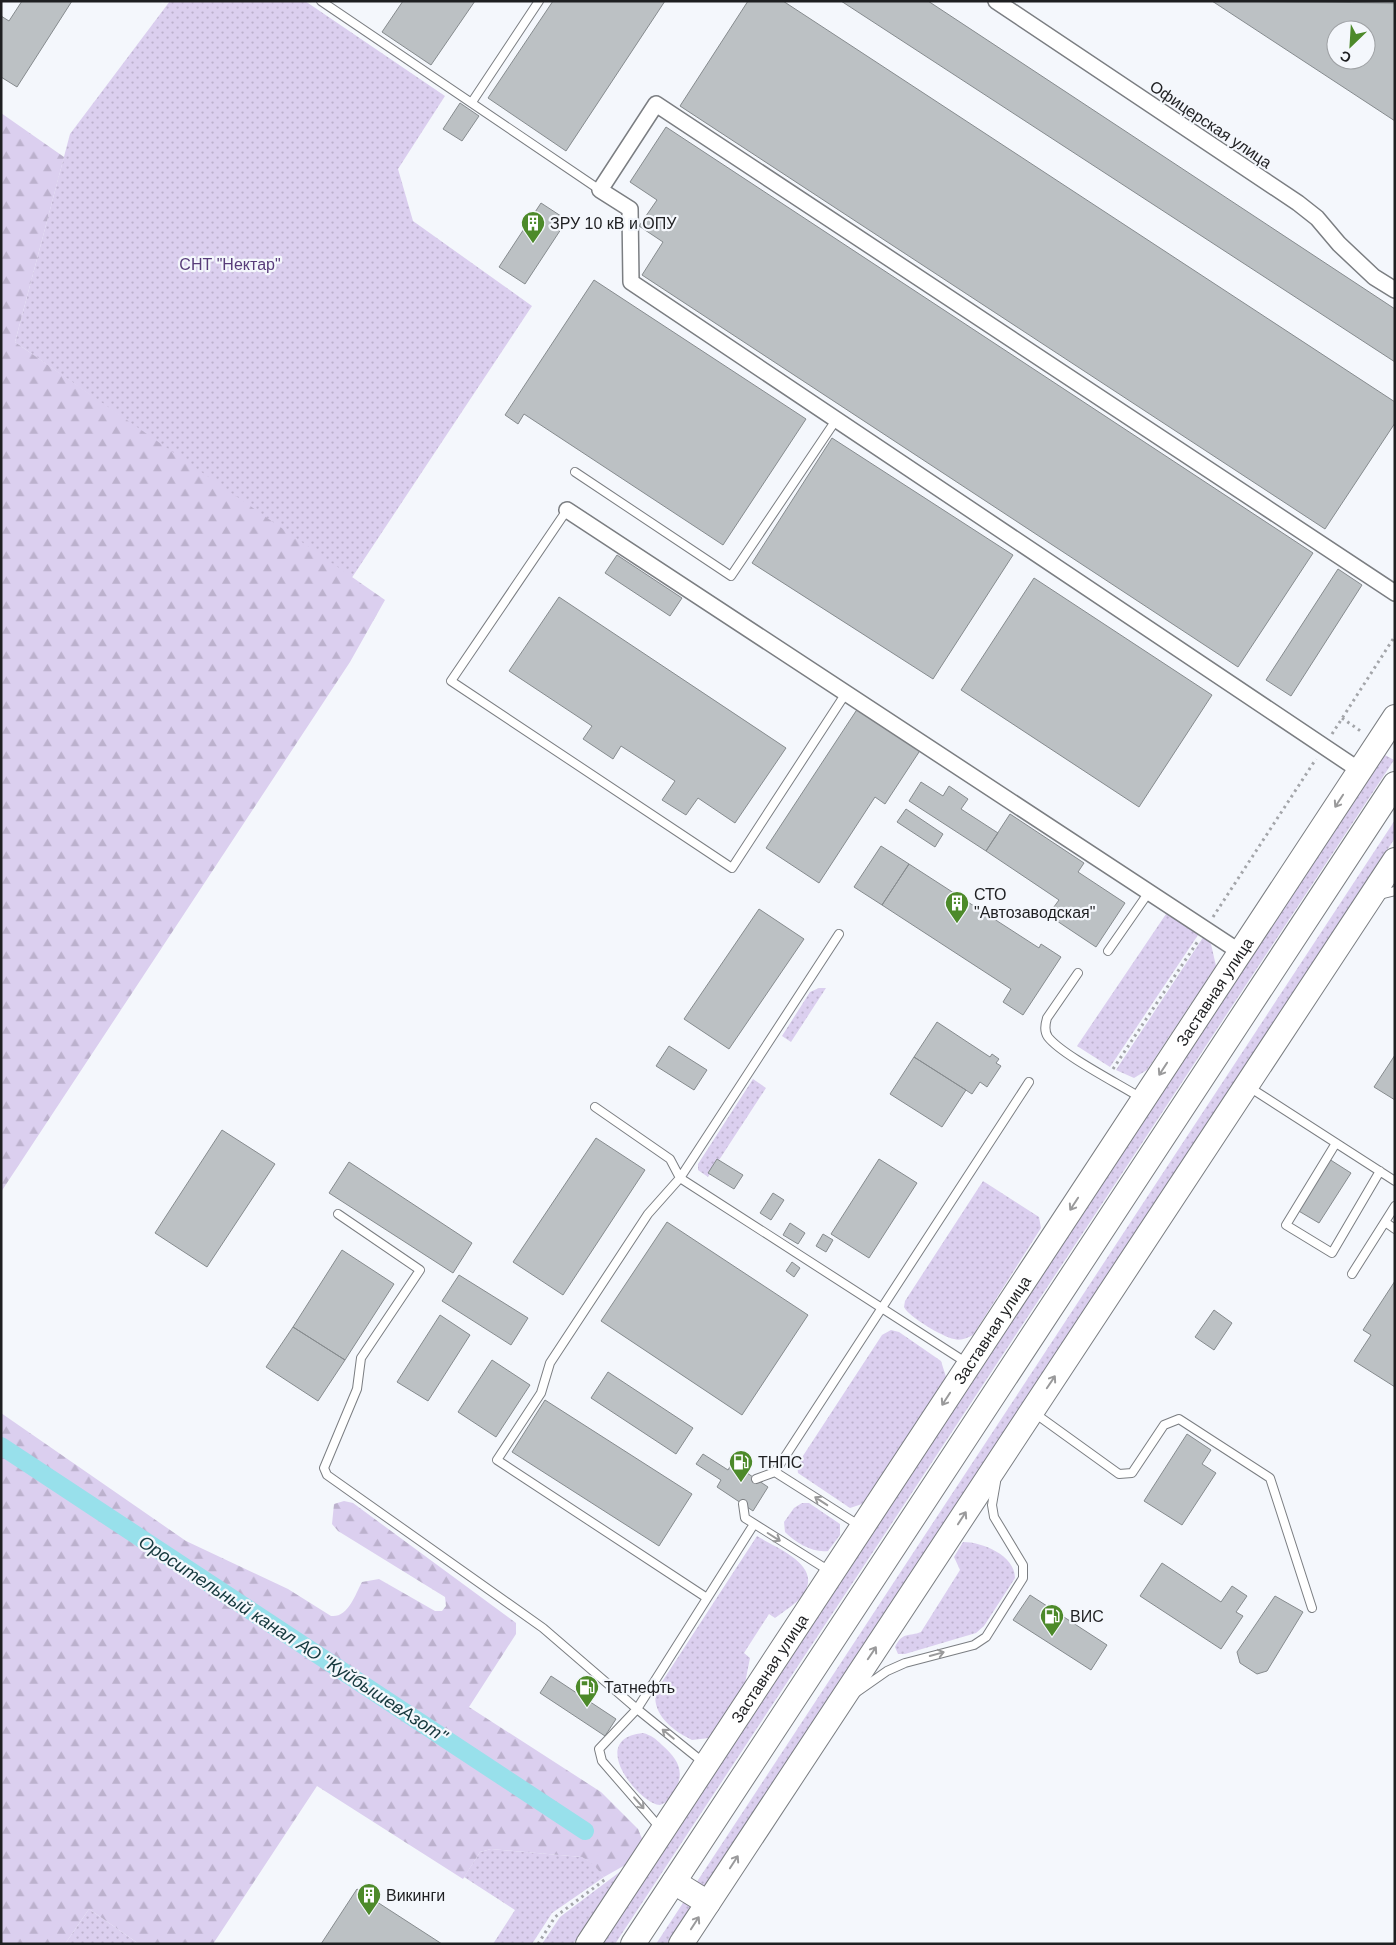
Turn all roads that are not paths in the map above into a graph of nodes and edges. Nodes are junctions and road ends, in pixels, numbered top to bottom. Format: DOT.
graph roads {
  1 [pos="321,1"];
  2 [pos="539,1"];
  3 [pos="996,1"];
  4 [pos="472,102"];
  5 [pos="600,190"];
  6 [pos="1395,290"];
  7 [pos="836,420"];
  8 [pos="575,472"];
  9 [pos="567,510"];
  10 [pos="1395,593"];
  11 [pos="846,693"];
  12 [pos="1395,717"];
  13 [pos="1359,770"];
  14 [pos="1395,784"];
  15 [pos="1395,860"];
  16 [pos="1395,891"];
  17 [pos="1149,892"];
  18 [pos="1370,897"];
  19 [pos="839,934"];
  20 [pos="1108,951"];
  21 [pos="1240,952"];
  22 [pos="1078,973"];
  23 [pos="1029,1082"];
  24 [pos="1247,1086"];
  25 [pos="1143,1099"];
  26 [pos="595,1107"];
  27 [pos="1336,1142"];
  28 [pos="1380,1171"];
  29 [pos="680,1178"];
  30 [pos="1395,1181"];
  31 [pos="1395,1206"];
  32 [pos="338,1214"];
  33 [pos="1384,1222"];
  34 [pos="1395,1229"];
  35 [pos="1352,1274"];
  36 [pos="882,1308"];
  37 [pos="969,1364"];
  38 [pos="1031,1411"];
  39 [pos="1009,1445"];
  40 [pos="775,1472"];
  41 [pos="756,1479"];
  42 [pos="743,1504"];
  43 [pos="754,1524"];
  44 [pos="862,1528"];
  45 [pos="832,1572"];
  46 [pos="707,1598"];
  47 [pos="1312,1608"];
  48 [pos="637,1709"];
  49 [pos="824,1725"];
  50 [pos="706,1764"];
  51 [pos="662,1830"];
  52 [pos="674,1882"];
  53 [pos="708,1903"];
  54 [pos="588,1944"];
  55 [pos="633,1944"];
  56 [pos="681,1944"];
  1 -- 4 [label="lane"];
  2 -- 4 [label="lane"];
  3 -- 6 [label="street, Офицерская улица"];
  4 -- 5 [label="lane"];
  5 -- 7 [label="street"];
  5 -- 10 [label="street"];
  7 -- 8 [label="lane"];
  7 -- 13 [label="street"];
  9 -- 11 [label="street"];
  9 -- 11 [label="lane"];
  11 -- 17 [label="street"];
  12 -- 13 [label="main road, Заставная улица"];
  13 -- 21 [label="main road, Заставная улица, one-way"];
  14 -- 52 [label="main road"];
  15 -- 18 [label="main road"];
  16 -- 18 [label="lane"];
  17 -- 20 [label="lane"];
  17 -- 21 [label="street"];
  18 -- 24 [label="main road"];
  19 -- 29 [label="lane"];
  21 -- 25 [label="main road, Заставная улица, one-way"];
  22 -- 25 [label="lane"];
  23 -- 36 [label="lane"];
  24 -- 27 [label="lane"];
  38 -- 24 [label="main road, one-way"];
  25 -- 37 [label="main road, Заставная улица, one-way"];
  26 -- 29 [label="lane"];
  27 -- 28 [label="lane"];
  27 -- 28 [label="lane"];
  28 -- 30 [label="lane"];
  29 -- 36 [label="lane"];
  29 -- 46 [label="lane"];
  31 -- 33 [label="lane"];
  32 -- 48 [label="lane"];
  33 -- 34 [label="lane"];
  33 -- 35 [label="lane"];
  36 -- 37 [label="lane"];
  36 -- 40 [label="lane"];
  37 -- 44 [label="main road, Заставная улица, one-way"];
  38 -- 39 [label="main road"];
  38 -- 47 [label="lane"];
  49 -- 39 [label="main road, one-way"];
  49 -- 39 [label="lane, one-way"];
  40 -- 41 [label="lane"];
  44 -- 40 [label="lane, one-way"];
  42 -- 43 [label="lane"];
  43 -- 45 [label="lane, one-way"];
  43 -- 46 [label="lane"];
  44 -- 45 [label="main road, Заставная улица"];
  45 -- 50 [label="main road, Заставная улица"];
  46 -- 48 [label="lane"];
  50 -- 48 [label="lane, one-way"];
  48 -- 51 [label="lane, one-way"];
  53 -- 49 [label="main road, one-way"];
  50 -- 51 [label="main road, Заставная улица"];
  51 -- 54 [label="main road, Заставная улица"];
  52 -- 53 [label="main road"];
  52 -- 55 [label="main road"];
  56 -- 53 [label="main road, one-way"];
}
